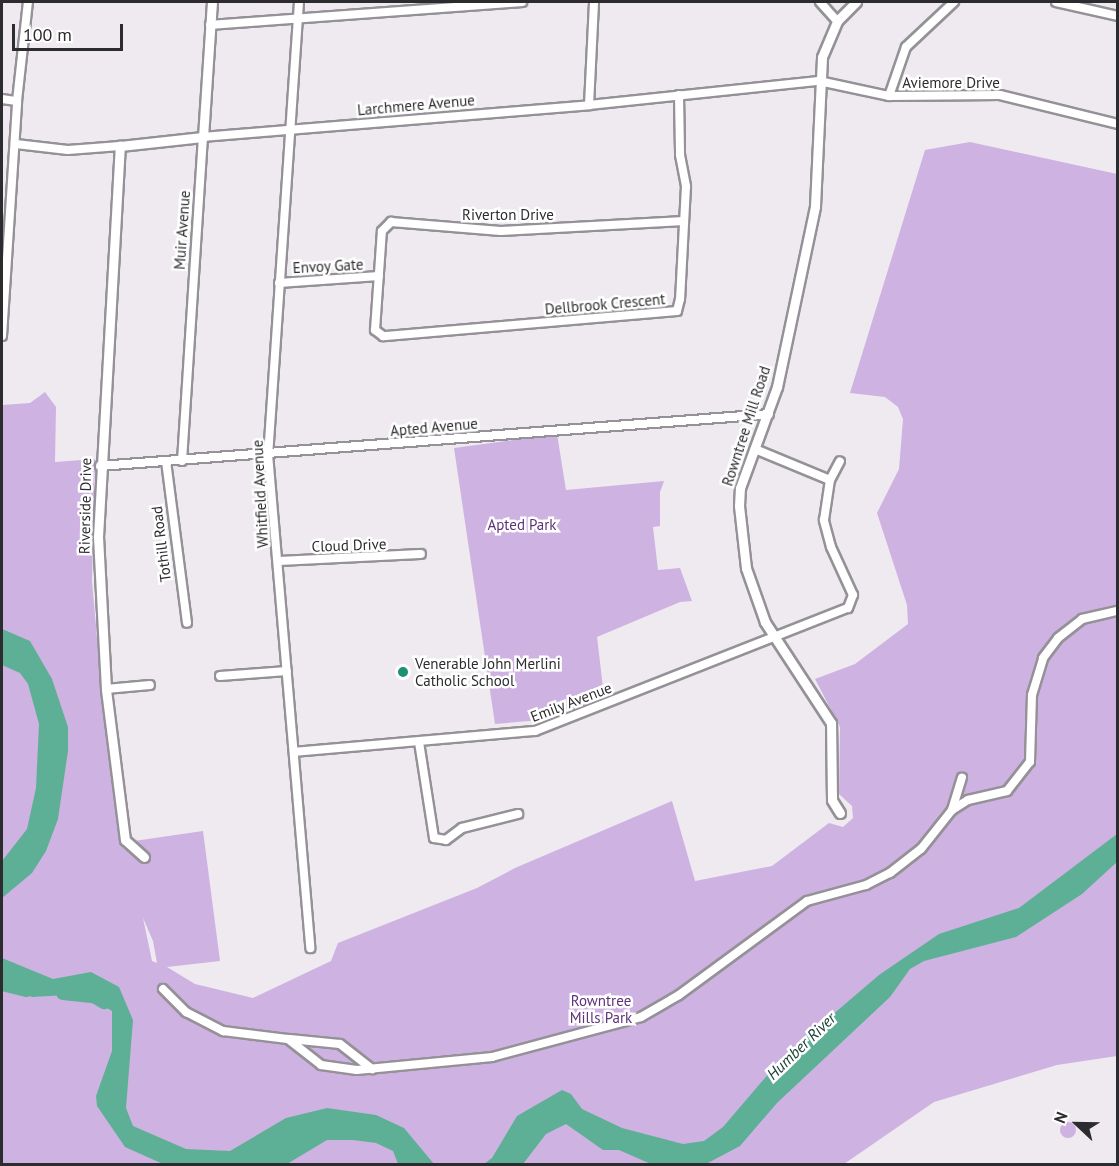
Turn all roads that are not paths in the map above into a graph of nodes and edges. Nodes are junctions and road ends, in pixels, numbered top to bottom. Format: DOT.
graph roads {
  1 [pos="28,2"];
  2 [pos="212,2"];
  3 [pos="299,2"];
  4 [pos="522,2"];
  5 [pos="594,2"];
  6 [pos="820,2"];
  7 [pos="856,2"];
  8 [pos="954,2"];
  9 [pos="1056,2"];
  10 [pos="1118,16"];
  11 [pos="297,21"];
  12 [pos="837,21"];
  13 [pos="210,25"];
  14 [pos="819,81"];
  15 [pos="679,95"];
  16 [pos="889,96"];
  17 [pos="2,99"];
  18 [pos="17,101"];
  19 [pos="589,105"];
  20 [pos="1118,124"];
  21 [pos="292,130"];
  22 [pos="203,137"];
  23 [pos="16,144"];
  24 [pos="120,146"];
  25 [pos="684,220"];
  26 [pos="379,276"];
  27 [pos="279,283"];
  28 [pos="2,336"];
  29 [pos="769,414"];
  30 [pos="755,449"];
  31 [pos="268,454"];
  32 [pos="182,461"];
  33 [pos="840,461"];
  34 [pos="166,462"];
  35 [pos="100,466"];
  36 [pos="830,480"];
  37 [pos="421,554"];
  38 [pos="278,561"];
  39 [pos="1118,611"];
  40 [pos="187,622"];
  41 [pos="774,636"];
  42 [pos="287,671"];
  43 [pos="220,676"];
  44 [pos="150,685"];
  45 [pos="106,689"];
  46 [pos="419,742"];
  47 [pos="294,752"];
  48 [pos="962,778"];
  49 [pos="952,810"];
  50 [pos="840,813"];
  51 [pos="518,814"];
  52 [pos="144,857"];
  53 [pos="310,948"];
  54 [pos="163,989"];
  55 [pos="288,1039"];
  56 [pos="372,1069"];
  1 -- 18 [label="street"];
  2 -- 13 [label="street, Muir Avenue"];
  3 -- 11 [label="street, Whitfield Avenue"];
  4 -- 11 [label="street"];
  5 -- 19 [label="street"];
  6 -- 12 [label="street"];
  7 -- 12 [label="street, Rowntree Mill Road"];
  8 -- 16 [label="street"];
  9 -- 10 [label="street"];
  11 -- 13 [label="street"];
  11 -- 21 [label="street, Whitfield Avenue"];
  12 -- 14 [label="street, Rowntree Mill Road"];
  13 -- 22 [label="street, Muir Avenue"];
  14 -- 15 [label="street, Larchmere Avenue"];
  14 -- 16 [label="street, Aviemore Drive"];
  14 -- 29 [label="street, Rowntree Mill Road"];
  15 -- 19 [label="street, Larchmere Avenue"];
  15 -- 25 [label="street, Dellbrook Crescent"];
  16 -- 20 [label="street, Aviemore Drive"];
  17 -- 18 [label="street"];
  18 -- 23 [label="street"];
  19 -- 21 [label="street, Larchmere Avenue"];
  21 -- 22 [label="street, Larchmere Avenue"];
  21 -- 27 [label="street, Whitfield Avenue"];
  22 -- 24 [label="street, Larchmere Avenue"];
  22 -- 32 [label="street, Muir Avenue"];
  23 -- 24 [label="street, Larchmere Avenue"];
  23 -- 28 [label="street"];
  24 -- 35 [label="street, Riverside Drive"];
  25 -- 26 [label="street, Riverton Drive"];
  25 -- 26 [label="street, Dellbrook Crescent"];
  26 -- 27 [label="street, Envoy Gate"];
  27 -- 31 [label="street, Whitfield Avenue"];
  29 -- 30 [label="street, Rowntree Mill Road"];
  29 -- 31 [label="street, Apted Avenue"];
  30 -- 36 [label="street"];
  30 -- 41 [label="street, Rowntree Mill Road"];
  31 -- 32 [label="street, Apted Avenue"];
  31 -- 38 [label="street, Whitfield Avenue"];
  32 -- 34 [label="street, Apted Avenue"];
  33 -- 36 [label="street"];
  34 -- 35 [label="street, Apted Avenue"];
  34 -- 40 [label="street, Tothill Road"];
  35 -- 45 [label="street, Riverside Drive"];
  36 -- 41 [label="street, Emily Avenue"];
  37 -- 38 [label="street, Cloud Drive"];
  38 -- 42 [label="street, Whitfield Avenue"];
  39 -- 49 [label="street"];
  41 -- 46 [label="street, Emily Avenue"];
  41 -- 50 [label="street, Rowntree Mill Road"];
  42 -- 43 [label="street"];
  42 -- 47 [label="street, Whitfield Avenue"];
  44 -- 45 [label="street"];
  45 -- 52 [label="street, Riverside Drive"];
  46 -- 47 [label="street, Emily Avenue"];
  46 -- 51 [label="street"];
  47 -- 53 [label="street, Whitfield Avenue"];
  48 -- 49 [label="street"];
  49 -- 56 [label="street"];
  54 -- 55 [label="street"];
  55 -- 56 [label="street"];
  55 -- 56 [label="street"];
}
